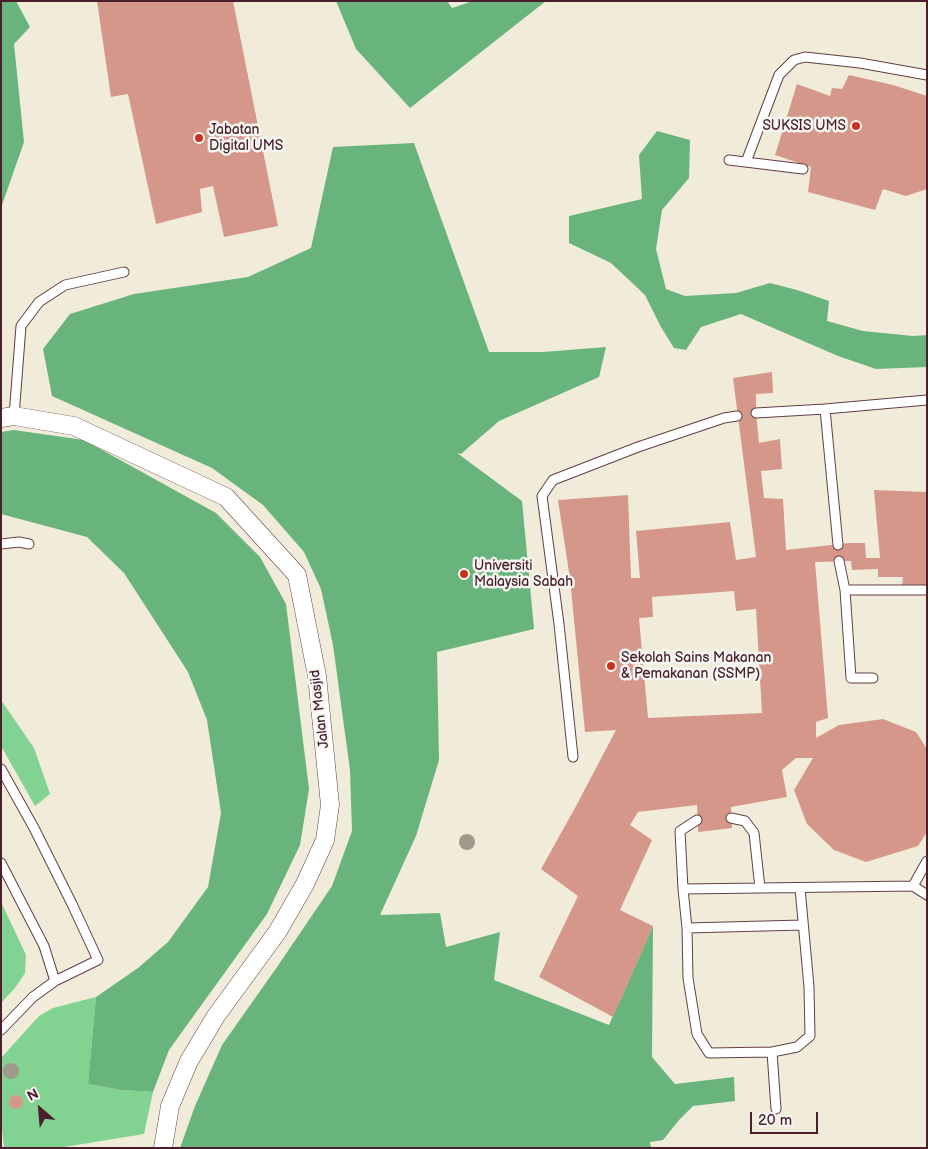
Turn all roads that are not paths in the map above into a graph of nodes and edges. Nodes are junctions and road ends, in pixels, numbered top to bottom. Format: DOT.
graph roads {
  1 [pos="927,75"];
  2 [pos="729,160"];
  3 [pos="746,162"];
  4 [pos="803,169"];
  5 [pos="124,272"];
  6 [pos="927,400"];
  7 [pos="826,409"];
  8 [pos="756,413"];
  9 [pos="737,416"];
  10 [pos="8,417"];
  11 [pos="1,544"];
  12 [pos="28,544"];
  13 [pos="838,545"];
  14 [pos="839,561"];
  15 [pos="845,590"];
  16 [pos="927,590"];
  17 [pos="873,678"];
  18 [pos="573,757"];
  19 [pos="1,768"];
  20 [pos="731,818"];
  21 [pos="697,820"];
  22 [pos="927,860"];
  23 [pos="1,864"];
  24 [pos="913,886"];
  25 [pos="760,888"];
  26 [pos="800,888"];
  27 [pos="682,889"];
  28 [pos="927,895"];
  29 [pos="803,925"];
  30 [pos="687,928"];
  31 [pos="55,981"];
  32 [pos="1,1030"];
  33 [pos="772,1052"];
  34 [pos="776,1109"];
  35 [pos="163,1148"];
  1 -- 3 [label="lane"];
  2 -- 3 [label="lane"];
  3 -- 4 [label="lane"];
  5 -- 10 [label="lane"];
  6 -- 7 [label="lane"];
  7 -- 8 [label="lane"];
  7 -- 13 [label="lane"];
  9 -- 18 [label="lane"];
  10 -- 35 [label="street, Jalan Masjid"];
  11 -- 12 [label="lane"];
  14 -- 15 [label="lane"];
  15 -- 16 [label="lane"];
  15 -- 17 [label="lane"];
  19 -- 31 [label="lane"];
  20 -- 25 [label="lane"];
  21 -- 27 [label="lane"];
  22 -- 24 [label="lane"];
  23 -- 31 [label="lane"];
  24 -- 26 [label="lane"];
  24 -- 28 [label="lane"];
  25 -- 26 [label="lane"];
  25 -- 27 [label="lane"];
  26 -- 29 [label="lane"];
  27 -- 30 [label="lane"];
  29 -- 30 [label="lane"];
  29 -- 33 [label="lane"];
  30 -- 33 [label="lane"];
  31 -- 32 [label="lane"];
  33 -- 34 [label="lane"];
}
